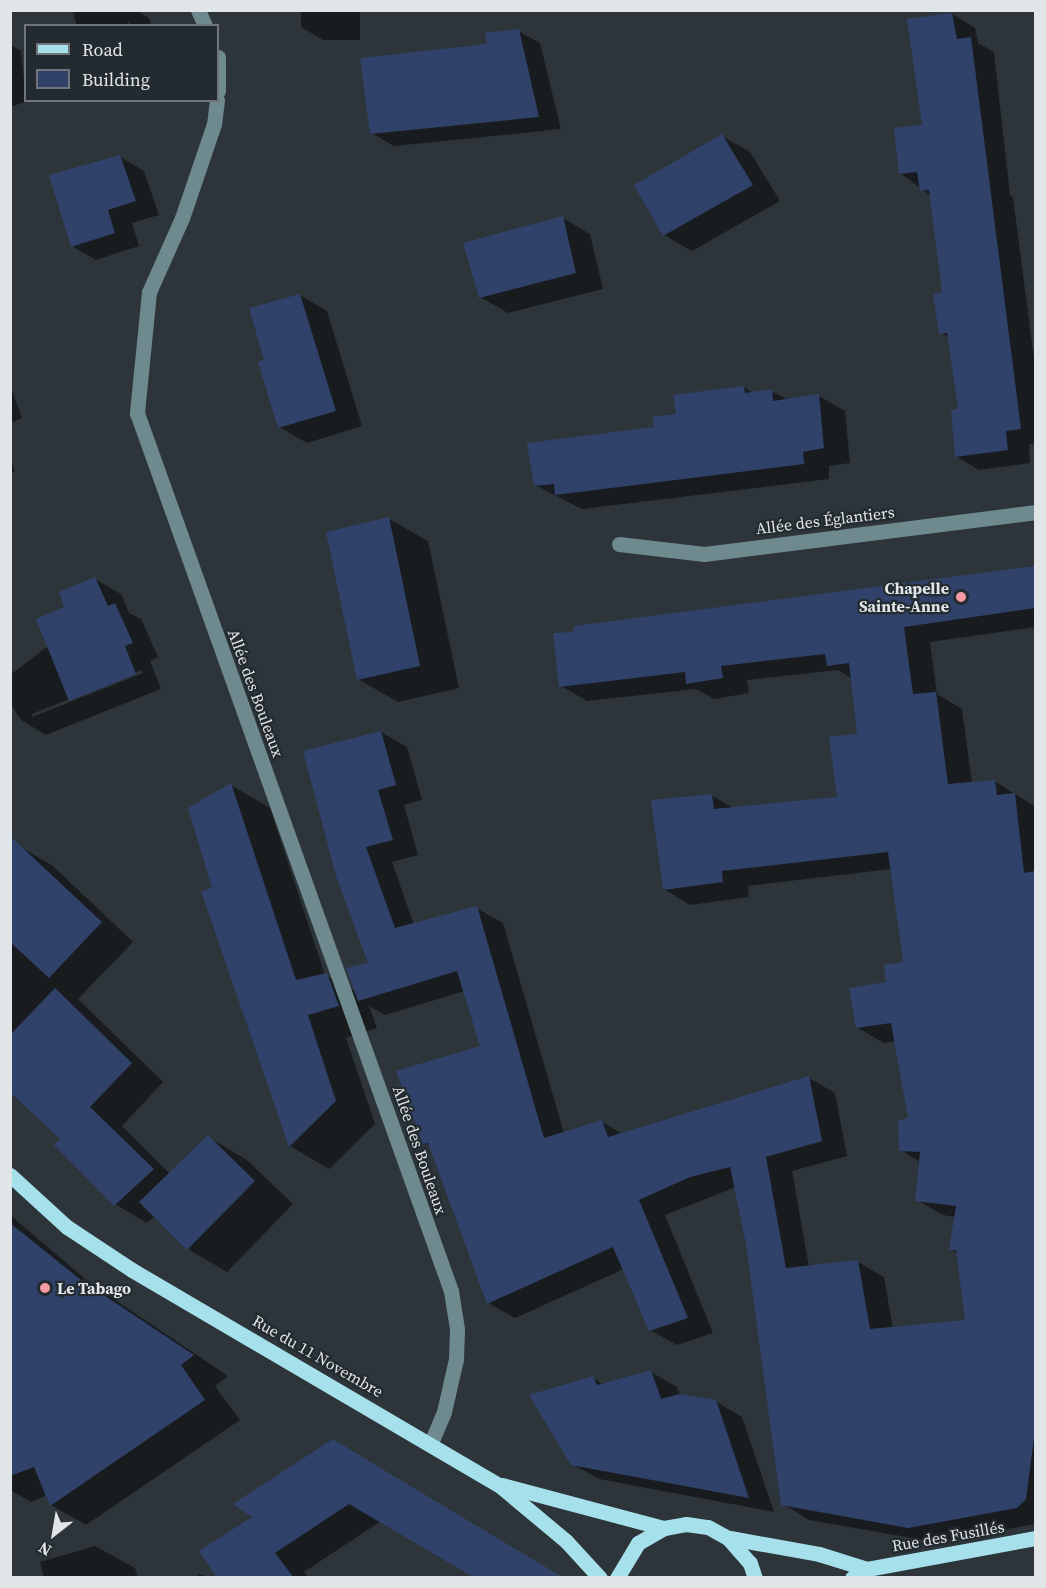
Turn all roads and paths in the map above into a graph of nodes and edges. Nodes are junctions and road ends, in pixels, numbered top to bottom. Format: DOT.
graph roads {
  1 [pos="198,10"];
  2 [pos="204,24"];
  3 [pos="216,102"];
  4 [pos="1035,512"];
  5 [pos="619,544"];
  6 [pos="10,1175"];
  7 [pos="431,1442"];
  8 [pos="499,1485"];
  9 [pos="664,1528"];
  10 [pos="728,1538"];
  11 [pos="1035,1538"];
  12 [pos="867,1569"];
  13 [pos="600,1578"];
  14 [pos="617,1578"];
  15 [pos="754,1578"];
  16 [pos="852,1578"];
  1 -- 2 [label="street"];
  3 -- 7 [label="street, Allée des Bouleaux"];
  4 -- 5 [label="street, Allée des Églantiers"];
  6 -- 7 [label="main road, Rue du 11 Novembre"];
  7 -- 8 [label="main road, Rue du 11 Novembre"];
  8 -- 9 [label="main road"];
  8 -- 13 [label="main road, Rue du 11 Novembre"];
  9 -- 10 [label="main road"];
  9 -- 14 [label="main road"];
  10 -- 12 [label="main road, Rue des Fusillés"];
  10 -- 15 [label="main road"];
  11 -- 12 [label="main road, Rue des Fusillés"];
  12 -- 16 [label="main road, Rue des Fusillés"];
}
